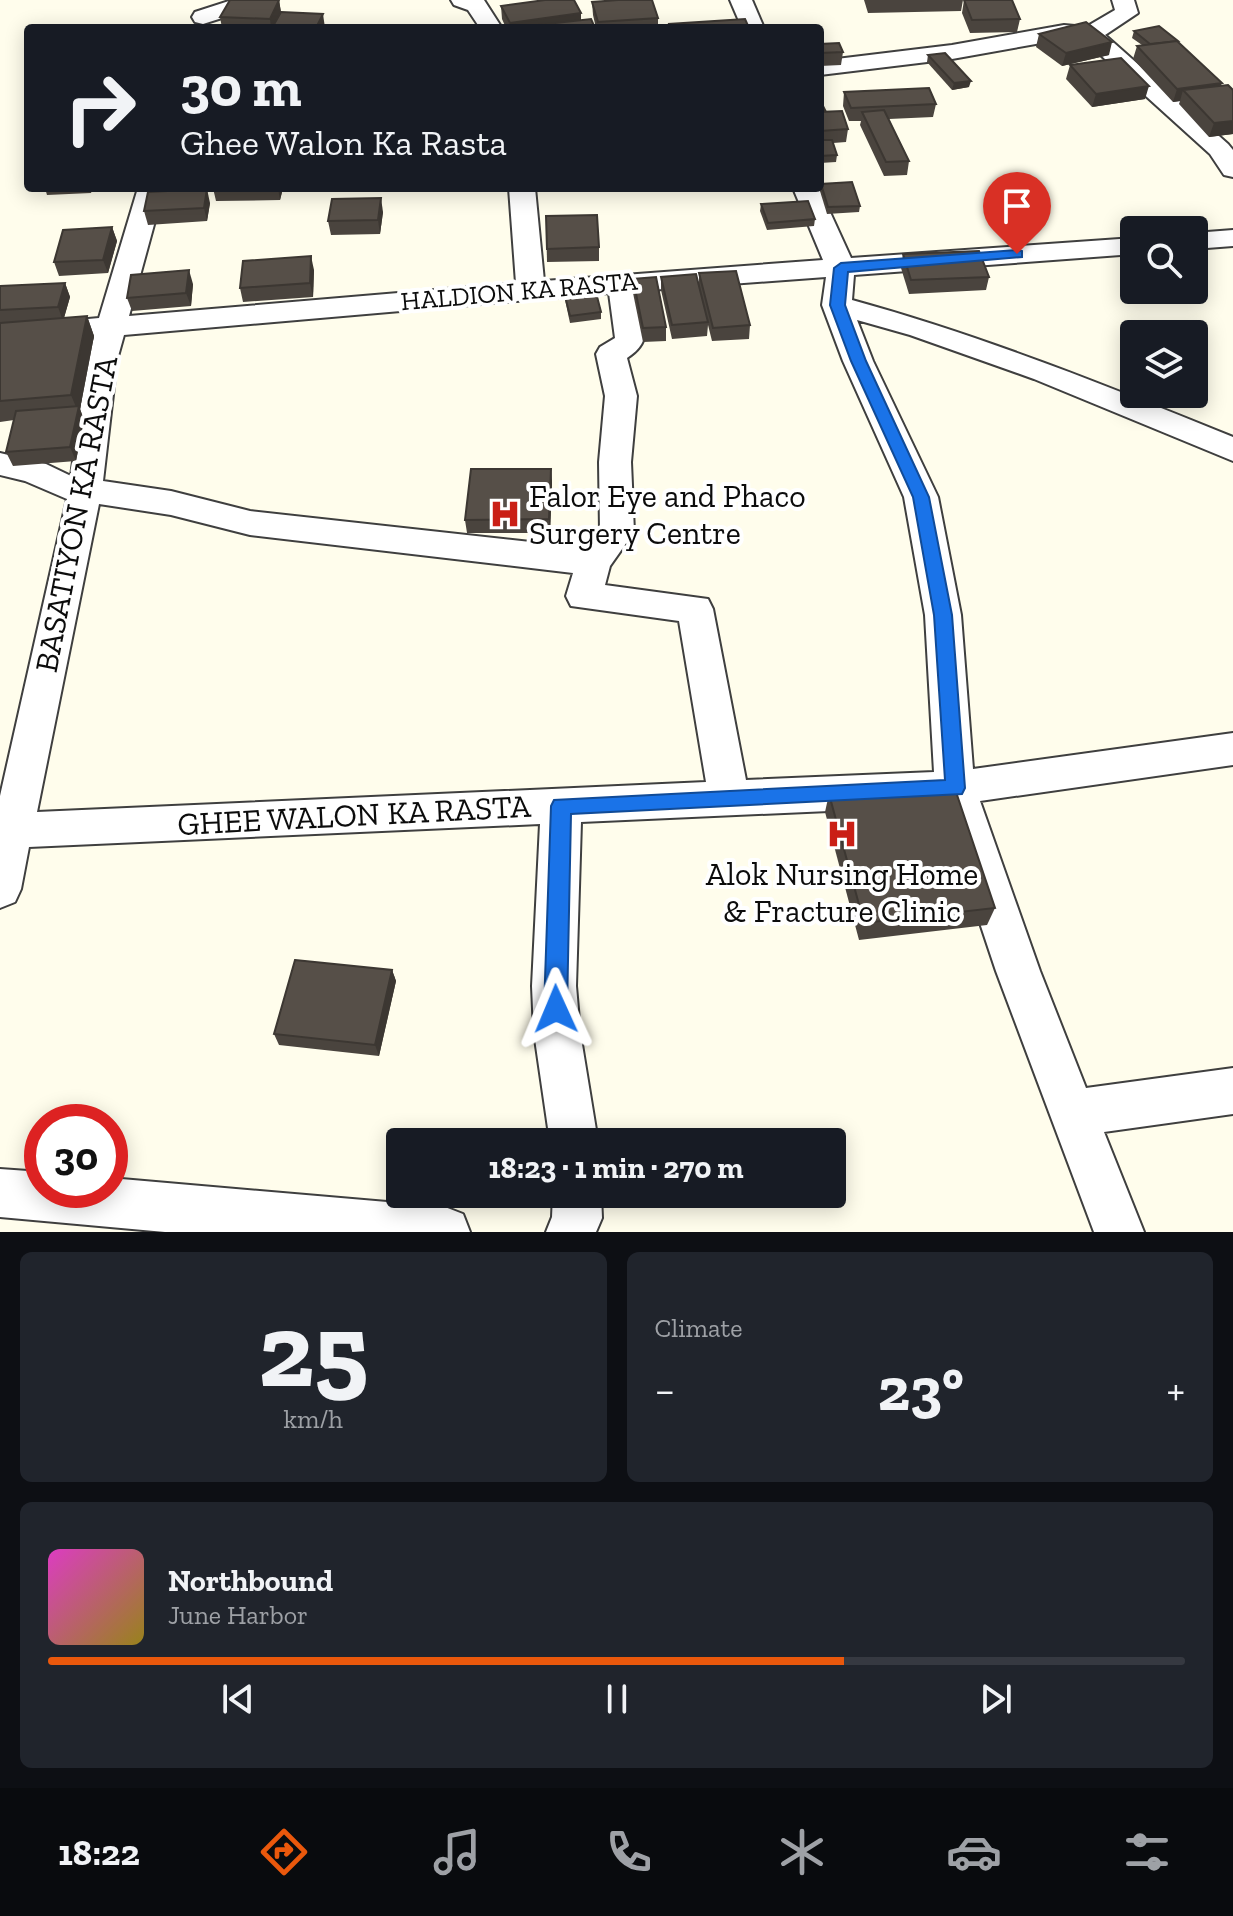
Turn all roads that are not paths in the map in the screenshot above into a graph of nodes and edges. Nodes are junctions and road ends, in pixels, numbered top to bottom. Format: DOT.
graph roads {
  1 [pos="255,0"];
  2 [pos="462,0"];
  3 [pos="741,0"];
  4 [pos="1123,0"];
  5 [pos="201,15"];
  6 [pos="488,24"];
  7 [pos="751,24"];
  8 [pos="1090,34"];
  9 [pos="824,68"];
  10 [pos="1233,169"];
  11 [pos="150,192"];
  12 [pos="522,192"];
  13 [pos="807,192"];
  14 [pos="1233,238"];
  15 [pos="1208,240"];
  16 [pos="1120,248"];
  17 [pos="621,283"];
  18 [pos="839,286"];
  19 [pos="531,290"];
  20 [pos="114,325"];
  21 [pos="0,336"];
  22 [pos="1233,450"];
  23 [pos="0,464"];
  24 [pos="86,488"];
  25 [pos="594,562"];
  26 [pos="1233,749"];
  27 [pos="955,788"];
  28 [pos="729,798"];
  29 [pos="561,806"];
  30 [pos="6,831"];
  31 [pos="0,889"];
  32 [pos="1233,1091"];
  33 [pos="1074,1113"];
  34 [pos="572,1128"];
  35 [pos="0,1193"];
  36 [pos="577,1208"];
  37 [pos="445,1232"];
  38 [pos="571,1232"];
  39 [pos="1119,1232"];
  1 -- 5 [label="street"];
  2 -- 6 [label="street"];
  3 -- 7 [label="street"];
  4 -- 8 [label="street"];
  8 -- 9 [label="street"];
  8 -- 10 [label="street"];
  11 -- 20 [label="street, BASATIYON KA RASTA"];
  12 -- 19 [label="street"];
  13 -- 18 [label="street"];
  14 -- 15 [label="street"];
  16 -- 18 [label="street, HALDION KA RASTA"];
  17 -- 18 [label="street, HALDION KA RASTA"];
  17 -- 19 [label="street, HALDION KA RASTA"];
  17 -- 25 [label="street"];
  18 -- 22 [label="street"];
  18 -- 27 [label="street"];
  19 -- 20 [label="street, HALDION KA RASTA"];
  20 -- 21 [label="street, HALDION KA RASTA"];
  20 -- 24 [label="street, BASATIYON KA RASTA"];
  23 -- 24 [label="street"];
  24 -- 25 [label="street"];
  24 -- 30 [label="street, BASATIYON KA RASTA"];
  25 -- 28 [label="street"];
  26 -- 27 [label="street, GHEE WALON KA RASTA"];
  27 -- 28 [label="street, GHEE WALON KA RASTA"];
  27 -- 33 [label="street"];
  28 -- 29 [label="street, GHEE WALON KA RASTA"];
  29 -- 30 [label="street, GHEE WALON KA RASTA"];
  29 -- 34 [label="street"];
  30 -- 31 [label="street, BASATIYON KA RASTA"];
  32 -- 33 [label="street"];
  33 -- 39 [label="street"];
  35 -- 37 [label="street"];
  36 -- 38 [label="street"];
}
